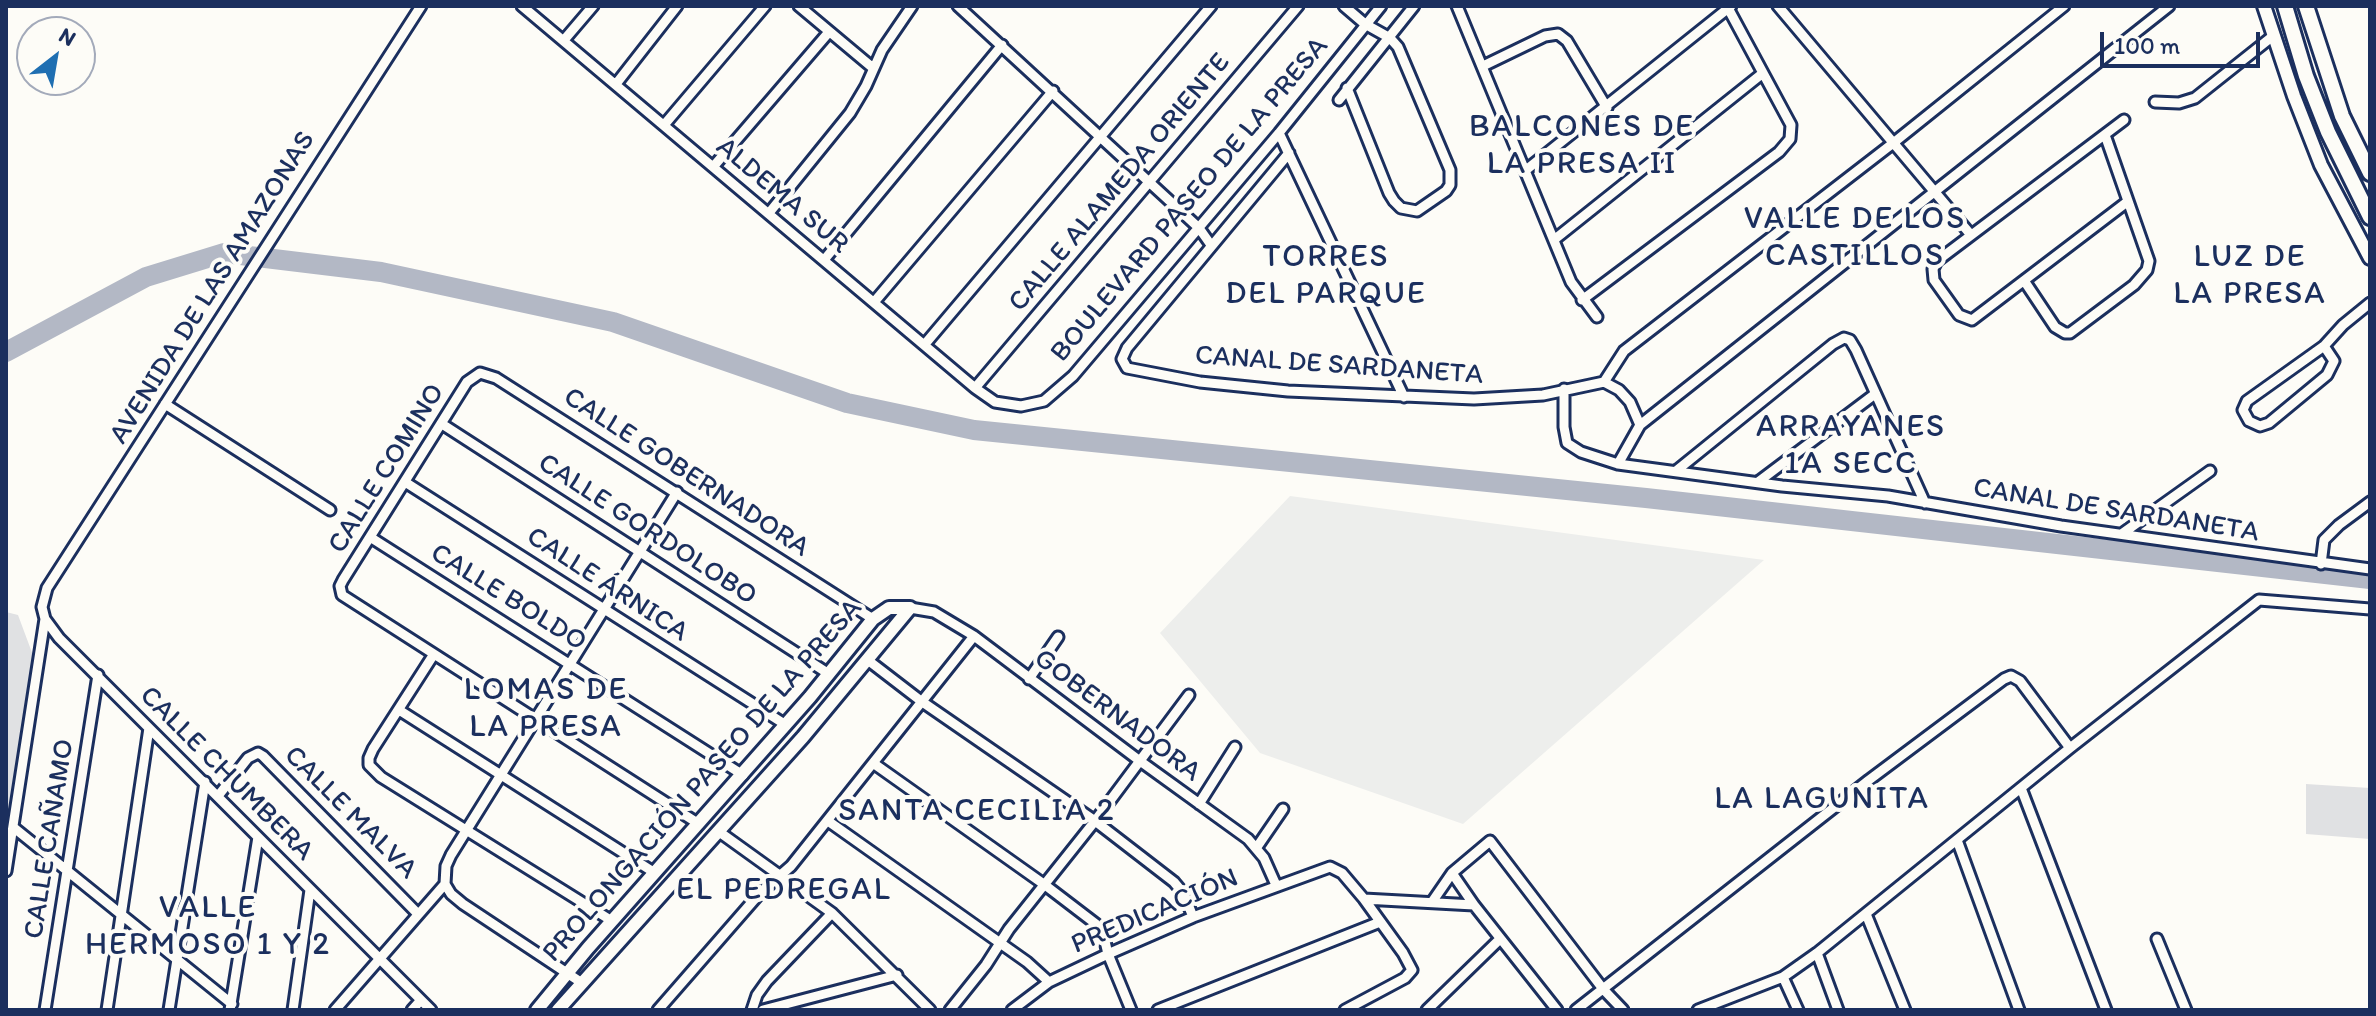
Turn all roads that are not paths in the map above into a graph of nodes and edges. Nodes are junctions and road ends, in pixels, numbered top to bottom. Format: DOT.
graph roads {
  1 [pos="421,6"];
  2 [pos="522,6"];
  3 [pos="593,6"];
  4 [pos="677,6"];
  5 [pos="765,6"];
  6 [pos="799,6"];
  7 [pos="912,6"];
  8 [pos="958,6"];
  9 [pos="1211,6"];
  10 [pos="1298,6"];
  11 [pos="1344,6"];
  12 [pos="1381,6"];
  13 [pos="1414,6"];
  14 [pos="1457,6"];
  15 [pos="1778,6"];
  16 [pos="2064,6"];
  17 [pos="2169,6"];
  18 [pos="2264,6"];
  19 [pos="2285,6"];
  20 [pos="2294,6"];
  21 [pos="2306,6"];
  22 [pos="1729,7"];
  23 [pos="1365,24"];
  24 [pos="829,32"];
  25 [pos="2273,36"];
  26 [pos="1390,38"];
  27 [pos="564,40"];
  28 [pos="1002,45"];
  29 [pos="1483,66"];
  30 [pos="873,68"];
  31 [pos="1763,73"];
  32 [pos="616,84"];
  33 [pos="1347,88"];
  34 [pos="1053,91"];
  35 [pos="1339,100"];
  36 [pos="2155,102"];
  37 [pos="1607,108"];
  38 [pos="2342,116"];
  39 [pos="2124,120"];
  40 [pos="664,125"];
  41 [pos="1279,133"];
  42 [pos="2105,135"];
  43 [pos="1101,138"];
  44 [pos="1892,144"];
  45 [pos="1289,153"];
  46 [pos="713,167"];
  47 [pos="1526,170"];
  48 [pos="2370,173"];
  49 [pos="1149,182"];
  50 [pos="1934,192"];
  51 [pos="2127,202"];
  52 [pos="769,213"];
  53 [pos="2370,217"];
  54 [pos="1199,228"];
  55 [pos="1971,235"];
  56 [pos="1555,239"];
  57 [pos="1211,245"];
  58 [pos="2370,258"];
  59 [pos="824,260"];
  60 [pos="2025,282"];
  61 [pos="1582,300"];
  62 [pos="875,301"];
  63 [pos="2370,303"];
  64 [pos="1597,317"];
  65 [pos="925,344"];
  66 [pos="2324,346"];
  67 [pos="473,377"];
  68 [pos="1604,382"];
  69 [pos="975,388"];
  70 [pos="1564,389"];
  71 [pos="1875,394"];
  72 [pos="1404,397"];
  73 [pos="165,404"];
  74 [pos="1021,406"];
  75 [pos="442,424"];
  76 [pos="1640,425"];
  77 [pos="1618,464"];
  78 [pos="1676,471"];
  79 [pos="2210,471"];
  80 [pos="405,482"];
  81 [pos="1758,482"];
  82 [pos="677,492"];
  83 [pos="2370,502"];
  84 [pos="1925,503"];
  85 [pos="330,510"];
  86 [pos="2123,533"];
  87 [pos="370,537"];
  88 [pos="640,551"];
  89 [pos="2321,564"];
  90 [pos="2370,569"];
  91 [pos="910,608"];
  92 [pos="605,609"];
  93 [pos="2370,609"];
  94 [pos="45,619"];
  95 [pos="873,619"];
  96 [pos="974,636"];
  97 [pos="1058,637"];
  98 [pos="434,654"];
  99 [pos="869,661"];
  100 [pos="572,664"];
  101 [pos="829,674"];
  102 [pos="98,675"];
  103 [pos="1029,679"];
  104 [pos="1189,695"];
  105 [pos="921,701"];
  106 [pos="399,710"];
  107 [pos="536,719"];
  108 [pos="786,725"];
  109 [pos="149,728"];
  110 [pos="1235,747"];
  111 [pos="2070,748"];
  112 [pos="1140,761"];
  113 [pos="873,763"];
  114 [pos="743,775"];
  115 [pos="501,776"];
  116 [pos="205,782"];
  117 [pos="2021,788"];
  118 [pos="218,796"];
  119 [pos="1199,804"];
  120 [pos="1283,809"];
  121 [pos="828,821"];
  122 [pos="1095,821"];
  123 [pos="699,824"];
  124 [pos="13,827"];
  125 [pos="718,831"];
  126 [pos="466,832"];
  127 [pos="258,837"];
  128 [pos="1957,840"];
  129 [pos="1257,847"];
  130 [pos="6,871"];
  131 [pos="68,872"];
  132 [pos="655,873"];
  133 [pos="1452,873"];
  134 [pos="781,874"];
  135 [pos="445,884"];
  136 [pos="1045,885"];
  137 [pos="1276,885"];
  138 [pos="310,890"];
  139 [pos="1364,899"];
  140 [pos="1432,902"];
  141 [pos="1474,905"];
  142 [pos="832,913"];
  143 [pos="418,914"];
  144 [pos="1866,914"];
  145 [pos="122,915"];
  146 [pos="1193,917"];
  147 [pos="612,921"];
  148 [pos="1380,922"];
  149 [pos="1500,939"];
  150 [pos="2157,939"];
  151 [pos="1000,944"];
  152 [pos="1817,953"];
  153 [pos="1108,954"];
  154 [pos="379,958"];
  155 [pos="177,961"];
  156 [pos="567,973"];
  157 [pos="897,975"];
  158 [pos="1783,977"];
  159 [pos="1049,982"];
  160 [pos="582,983"];
  161 [pos="1603,989"];
  162 [pos="421,1000"];
  163 [pos="1723,1005"];
  164 [pos="231,1007"];
  165 [pos="45,1010"];
  166 [pos="107,1010"];
  167 [pos="169,1010"];
  168 [pos="293,1010"];
  169 [pos="335,1010"];
  170 [pos="412,1010"];
  171 [pos="431,1010"];
  172 [pos="537,1010"];
  173 [pos="558,1010"];
  174 [pos="658,1010"];
  175 [pos="752,1010"];
  176 [pos="763,1010"];
  177 [pos="930,1010"];
  178 [pos="950,1010"];
  179 [pos="1012,1010"];
  180 [pos="1131,1010"];
  181 [pos="1158,1010"];
  182 [pos="1345,1010"];
  183 [pos="1427,1010"];
  184 [pos="1557,1010"];
  185 [pos="1576,1010"];
  186 [pos="1623,1010"];
  187 [pos="1698,1010"];
  188 [pos="1798,1010"];
  189 [pos="1838,1010"];
  190 [pos="1905,1010"];
  191 [pos="2019,1010"];
  192 [pos="2106,1010"];
  193 [pos="2186,1010"];
  1 -- 73 [label="street, AVENIDA DE LAS AMAZONAS"];
  2 -- 27 [label="street, ALDEMA SUR"];
  3 -- 27 [label="street"];
  4 -- 32 [label="street"];
  5 -- 40 [label="street"];
  6 -- 24 [label="street"];
  7 -- 30 [label="street"];
  8 -- 28 [label="street"];
  9 -- 43 [label="street"];
  10 -- 49 [label="street, CALLE ALAMEDA ORIENTE"];
  11 -- 23 [label="street"];
  12 -- 23 [label="street, BOULEVARD PASEO DE LA PRESA"];
  13 -- 26 [label="street"];
  14 -- 29 [label="street"];
  15 -- 44 [label="street"];
  16 -- 44 [label="street"];
  17 -- 50 [label="street"];
  18 -- 25 [label="street"];
  19 -- 53 [label="main road"];
  20 -- 38 [label="main road"];
  21 -- 38 [label="main road"];
  22 -- 31 [label="street"];
  22 -- 37 [label="street"];
  23 -- 26 [label="street"];
  23 -- 41 [label="street, BOULEVARD PASEO DE LA PRESA"];
  24 -- 30 [label="street"];
  24 -- 46 [label="street"];
  25 -- 36 [label="street"];
  25 -- 58 [label="street"];
  26 -- 33 [label="street"];
  26 -- 33 [label="street"];
  27 -- 32 [label="street, ALDEMA SUR"];
  28 -- 34 [label="street"];
  28 -- 59 [label="street"];
  29 -- 37 [label="street"];
  29 -- 47 [label="street"];
  30 -- 52 [label="street"];
  31 -- 56 [label="street"];
  31 -- 61 [label="street"];
  32 -- 40 [label="street, ALDEMA SUR"];
  33 -- 35 [label="street"];
  34 -- 43 [label="street"];
  34 -- 62 [label="street"];
  37 -- 47 [label="street"];
  38 -- 48 [label="main road"];
  39 -- 42 [label="street"];
  40 -- 46 [label="street, ALDEMA SUR"];
  41 -- 45 [label="street"];
  41 -- 54 [label="street, BOULEVARD PASEO DE LA PRESA"];
  42 -- 51 [label="street"];
  42 -- 55 [label="street"];
  43 -- 49 [label="street"];
  43 -- 65 [label="street"];
  44 -- 50 [label="street"];
  44 -- 68 [label="street"];
  45 -- 57 [label="street"];
  45 -- 72 [label="street"];
  46 -- 52 [label="street, ALDEMA SUR"];
  47 -- 56 [label="street"];
  49 -- 54 [label="street"];
  49 -- 69 [label="street, CALLE ALAMEDA ORIENTE"];
  50 -- 55 [label="street"];
  50 -- 76 [label="street"];
  51 -- 60 [label="street"];
  51 -- 60 [label="street"];
  52 -- 59 [label="street, ALDEMA SUR"];
  54 -- 57 [label="street"];
  54 -- 74 [label="street, BOULEVARD PASEO DE LA PRESA"];
  55 -- 60 [label="street"];
  56 -- 61 [label="street"];
  57 -- 72 [label="street, CANAL DE SARDANETA"];
  59 -- 62 [label="street, ALDEMA SUR"];
  61 -- 64 [label="street"];
  62 -- 65 [label="street, ALDEMA SUR"];
  63 -- 66 [label="street"];
  65 -- 69 [label="street, ALDEMA SUR"];
  66 -- 66 [label="street"];
  67 -- 75 [label="street, CALLE COMINO"];
  67 -- 82 [label="street, CALLE GOBERNADORA"];
  68 -- 70 [label="street"];
  68 -- 76 [label="street"];
  69 -- 74 [label="street, ALDEMA SUR"];
  70 -- 72 [label="street, CANAL DE SARDANETA"];
  70 -- 77 [label="street, CANAL DE SARDANETA"];
  71 -- 78 [label="street"];
  71 -- 81 [label="street"];
  71 -- 84 [label="street"];
  73 -- 85 [label="street"];
  73 -- 94 [label="street, AVENIDA DE LAS AMAZONAS"];
  75 -- 80 [label="street, CALLE COMINO"];
  75 -- 88 [label="street, CALLE GORDOLOBO"];
  76 -- 77 [label="street"];
  77 -- 78 [label="street, CANAL DE SARDANETA"];
  78 -- 81 [label="street, CANAL DE SARDANETA"];
  79 -- 86 [label="street"];
  80 -- 87 [label="street, CALLE COMINO"];
  80 -- 92 [label="street, CALLE ÁRNICA"];
  81 -- 84 [label="street, CANAL DE SARDANETA"];
  82 -- 88 [label="street"];
  82 -- 95 [label="street, CALLE GOBERNADORA"];
  83 -- 89 [label="street"];
  84 -- 86 [label="street, CANAL DE SARDANETA"];
  86 -- 89 [label="street, CANAL DE SARDANETA"];
  87 -- 98 [label="street, CALLE COMINO"];
  87 -- 100 [label="street, CALLE BOLDO"];
  88 -- 92 [label="street"];
  88 -- 101 [label="street, CALLE GORDOLOBO"];
  89 -- 90 [label="street, CANAL DE SARDANETA"];
  91 -- 95 [label="street, PROLONGACIÓN PASEO DE LA PRESA"];
  91 -- 96 [label="street, GOBERNADORA"];
  91 -- 99 [label="street, PROLONGACIÓN PASEO DE LA PRESA"];
  92 -- 100 [label="street"];
  92 -- 108 [label="street, CALLE ÁRNICA"];
  93 -- 111 [label="street"];
  94 -- 102 [label="street, CALLE CHUMBERA"];
  94 -- 124 [label="street"];
  95 -- 101 [label="street, PROLONGACIÓN PASEO DE LA PRESA"];
  96 -- 103 [label="street, GOBERNADORA"];
  96 -- 105 [label="street"];
  97 -- 103 [label="street"];
  98 -- 106 [label="street"];
  98 -- 107 [label="street"];
  99 -- 105 [label="street"];
  99 -- 125 [label="street, PROLONGACIÓN PASEO DE LA PRESA"];
  100 -- 107 [label="street"];
  100 -- 114 [label="street, CALLE BOLDO"];
  101 -- 108 [label="street, PROLONGACIÓN PASEO DE LA PRESA"];
  102 -- 109 [label="street, CALLE CHUMBERA"];
  102 -- 131 [label="street, CALLE CAÑAMO"];
  103 -- 112 [label="street, GOBERNADORA"];
  104 -- 112 [label="street"];
  105 -- 113 [label="street"];
  105 -- 122 [label="street"];
  106 -- 115 [label="street"];
  106 -- 126 [label="street"];
  107 -- 115 [label="street"];
  107 -- 123 [label="street"];
  108 -- 114 [label="street, PROLONGACIÓN PASEO DE LA PRESA"];
  109 -- 116 [label="street, CALLE CHUMBERA"];
  109 -- 145 [label="street"];
  110 -- 119 [label="street"];
  111 -- 117 [label="street"];
  111 -- 161 [label="street"];
  112 -- 119 [label="street, GOBERNADORA"];
  112 -- 122 [label="street"];
  113 -- 121 [label="street"];
  113 -- 136 [label="street"];
  114 -- 123 [label="street, PROLONGACIÓN PASEO DE LA PRESA"];
  115 -- 126 [label="street"];
  115 -- 132 [label="street"];
  116 -- 118 [label="street, CALLE CHUMBERA"];
  116 -- 155 [label="street"];
  117 -- 128 [label="street"];
  117 -- 192 [label="street"];
  118 -- 127 [label="street, CALLE CHUMBERA"];
  118 -- 143 [label="street, CALLE MALVA"];
  119 -- 129 [label="street, GOBERNADORA"];
  120 -- 129 [label="street"];
  121 -- 134 [label="street"];
  121 -- 151 [label="street"];
  122 -- 136 [label="street"];
  122 -- 146 [label="street"];
  123 -- 132 [label="street, PROLONGACIÓN PASEO DE LA PRESA"];
  124 -- 130 [label="street"];
  124 -- 131 [label="street"];
  125 -- 134 [label="street"];
  125 -- 160 [label="street, PROLONGACIÓN PASEO DE LA PRESA"];
  126 -- 135 [label="street"];
  126 -- 147 [label="street"];
  127 -- 138 [label="street, CALLE CHUMBERA"];
  127 -- 164 [label="street"];
  128 -- 144 [label="street"];
  128 -- 191 [label="street"];
  129 -- 137 [label="street, GOBERNADORA"];
  131 -- 145 [label="street"];
  131 -- 165 [label="street, CALLE CAÑAMO"];
  132 -- 147 [label="street, PROLONGACIÓN PASEO DE LA PRESA"];
  133 -- 140 [label="street"];
  133 -- 141 [label="street"];
  133 -- 161 [label="street"];
  134 -- 142 [label="street"];
  134 -- 174 [label="street"];
  135 -- 143 [label="street"];
  135 -- 156 [label="street"];
  136 -- 151 [label="street"];
  136 -- 153 [label="street"];
  137 -- 139 [label="street, PREDICACIÓN"];
  137 -- 146 [label="street, PREDICACIÓN"];
  138 -- 154 [label="street, CALLE CHUMBERA"];
  138 -- 168 [label="street"];
  139 -- 140 [label="street"];
  139 -- 148 [label="street"];
  140 -- 141 [label="street"];
  141 -- 149 [label="street"];
  142 -- 157 [label="street"];
  142 -- 175 [label="street"];
  143 -- 154 [label="street"];
  144 -- 152 [label="street"];
  144 -- 190 [label="street"];
  145 -- 155 [label="street"];
  145 -- 166 [label="street"];
  146 -- 153 [label="street, PREDICACIÓN"];
  147 -- 156 [label="street, PROLONGACIÓN PASEO DE LA PRESA"];
  148 -- 181 [label="street"];
  148 -- 182 [label="street"];
  149 -- 183 [label="street"];
  149 -- 184 [label="street"];
  150 -- 193 [label="street"];
  151 -- 159 [label="street"];
  151 -- 178 [label="street"];
  152 -- 158 [label="street"];
  152 -- 189 [label="street"];
  153 -- 159 [label="street, PREDICACIÓN"];
  153 -- 180 [label="street"];
  154 -- 162 [label="street, CALLE CHUMBERA"];
  154 -- 169 [label="street"];
  155 -- 164 [label="street"];
  155 -- 167 [label="street"];
  156 -- 160 [label="street"];
  156 -- 172 [label="street, PROLONGACIÓN PASEO DE LA PRESA"];
  157 -- 176 [label="street"];
  157 -- 177 [label="street"];
  158 -- 163 [label="street"];
  158 -- 188 [label="street"];
  159 -- 179 [label="street, PREDICACIÓN"];
  160 -- 173 [label="street, PROLONGACIÓN PASEO DE LA PRESA"];
  161 -- 185 [label="street"];
  161 -- 186 [label="street"];
  162 -- 170 [label="street"];
  162 -- 171 [label="street, CALLE CHUMBERA"];
  163 -- 187 [label="street"];
}
